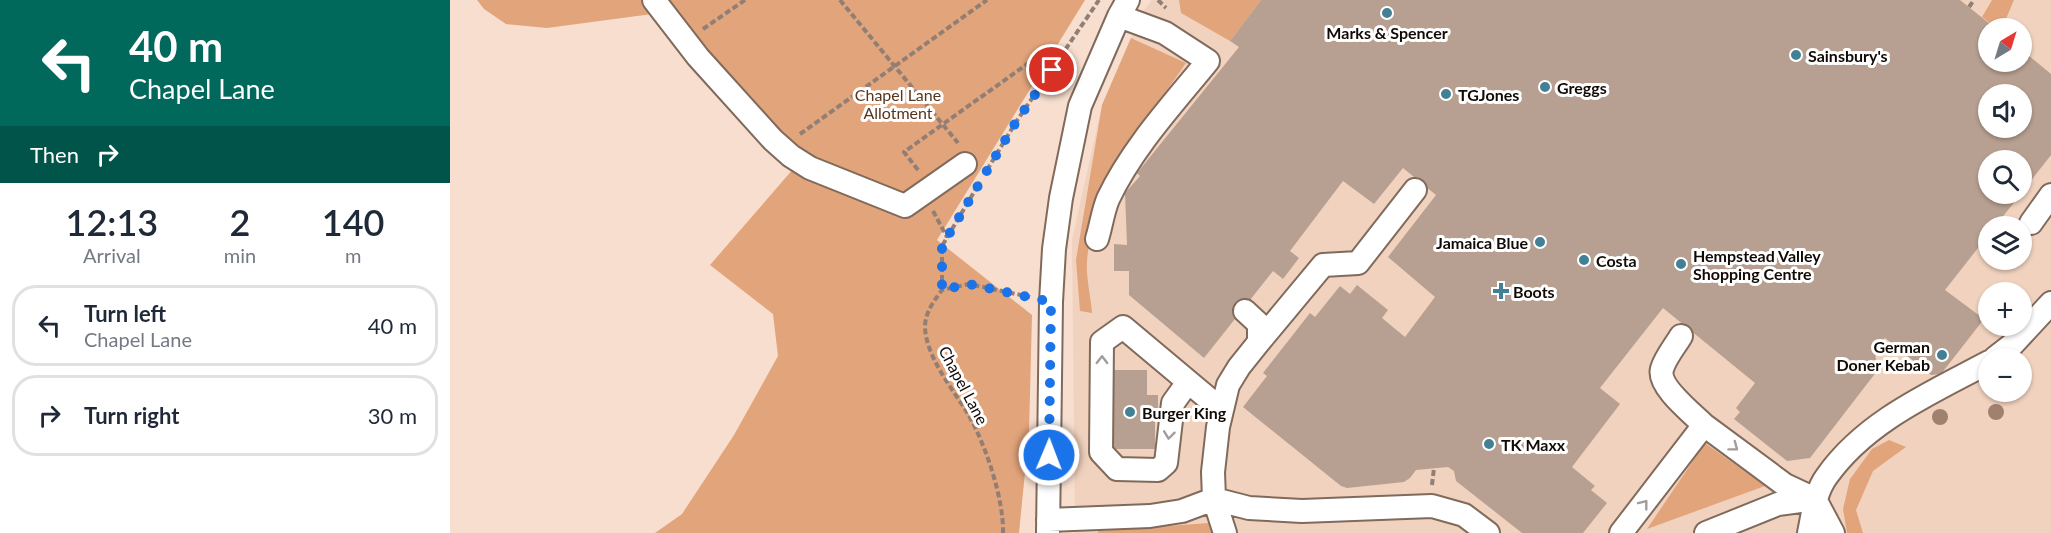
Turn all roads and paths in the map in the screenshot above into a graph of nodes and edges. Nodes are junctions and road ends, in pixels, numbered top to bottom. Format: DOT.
graph roads {
  1 [pos="654,0"];
  2 [pos="745,0"];
  3 [pos="840,0"];
  4 [pos="987,0"];
  5 [pos="1099,0"];
  6 [pos="1974,0"];
  7 [pos="1123,8"];
  8 [pos="1969,8"];
  9 [pos="686,41"];
  10 [pos="1051,47"];
  11 [pos="896,65"];
  12 [pos="943,123"];
  13 [pos="781,148"];
  14 [pos="965,164"];
  15 [pos="933,186"];
  16 [pos="1415,190"];
  17 [pos="2051,195"];
  18 [pos="2032,222"];
  19 [pos="1097,238"];
  20 [pos="942,290"];
  21 [pos="1051,302"];
  22 [pos="2051,303"];
  23 [pos="1245,311"];
  24 [pos="1681,336"];
  25 [pos="1259,342"];
  26 [pos="2008,348"];
  27 [pos="1978,368"];
  28 [pos="1188,382"];
  29 [pos="1222,410"];
  30 [pos="1704,425"];
  31 [pos="1214,499"];
  32 [pos="1815,499"];
  33 [pos="1048,527"];
  34 [pos="1003,533"];
  35 [pos="1226,533"];
  36 [pos="1488,533"];
  37 [pos="1621,533"];
  38 [pos="1706,533"];
  39 [pos="1809,533"];
  40 [pos="1833,533"];
  1 -- 9 [label="street"];
  2 -- 9 [label="path"];
  3 -- 11 [label="path"];
  4 -- 11 [label="path"];
  5 -- 20 [label="path"];
  6 -- 8 [label="path"];
  7 -- 19 [label="street"];
  7 -- 21 [label="street"];
  9 -- 13 [label="street"];
  10 -- 12 [label="path"];
  11 -- 12 [label="path"];
  11 -- 13 [label="path"];
  12 -- 14 [label="path"];
  12 -- 15 [label="path"];
  13 -- 15 [label="street"];
  14 -- 15 [label="street"];
  16 -- 25 [label="street"];
  17 -- 18 [label="street"];
  20 -- 21 [label="path"];
  20 -- 34 [label="path, Chapel Lane"];
  21 -- 33 [label="street"];
  22 -- 26 [label="street"];
  23 -- 25 [label="street"];
  24 -- 30 [label="street"];
  25 -- 29 [label="street"];
  27 -- 32 [label="street"];
  28 -- 28 [label="street, one-way"];
  28 -- 29 [label="street"];
  29 -- 31 [label="street"];
  30 -- 32 [label="street, one-way"];
  37 -- 30 [label="street, one-way"];
  31 -- 33 [label="street"];
  31 -- 35 [label="street"];
  31 -- 36 [label="street"];
  32 -- 38 [label="street"];
  32 -- 39 [label="street"];
  32 -- 40 [label="street"];
}
